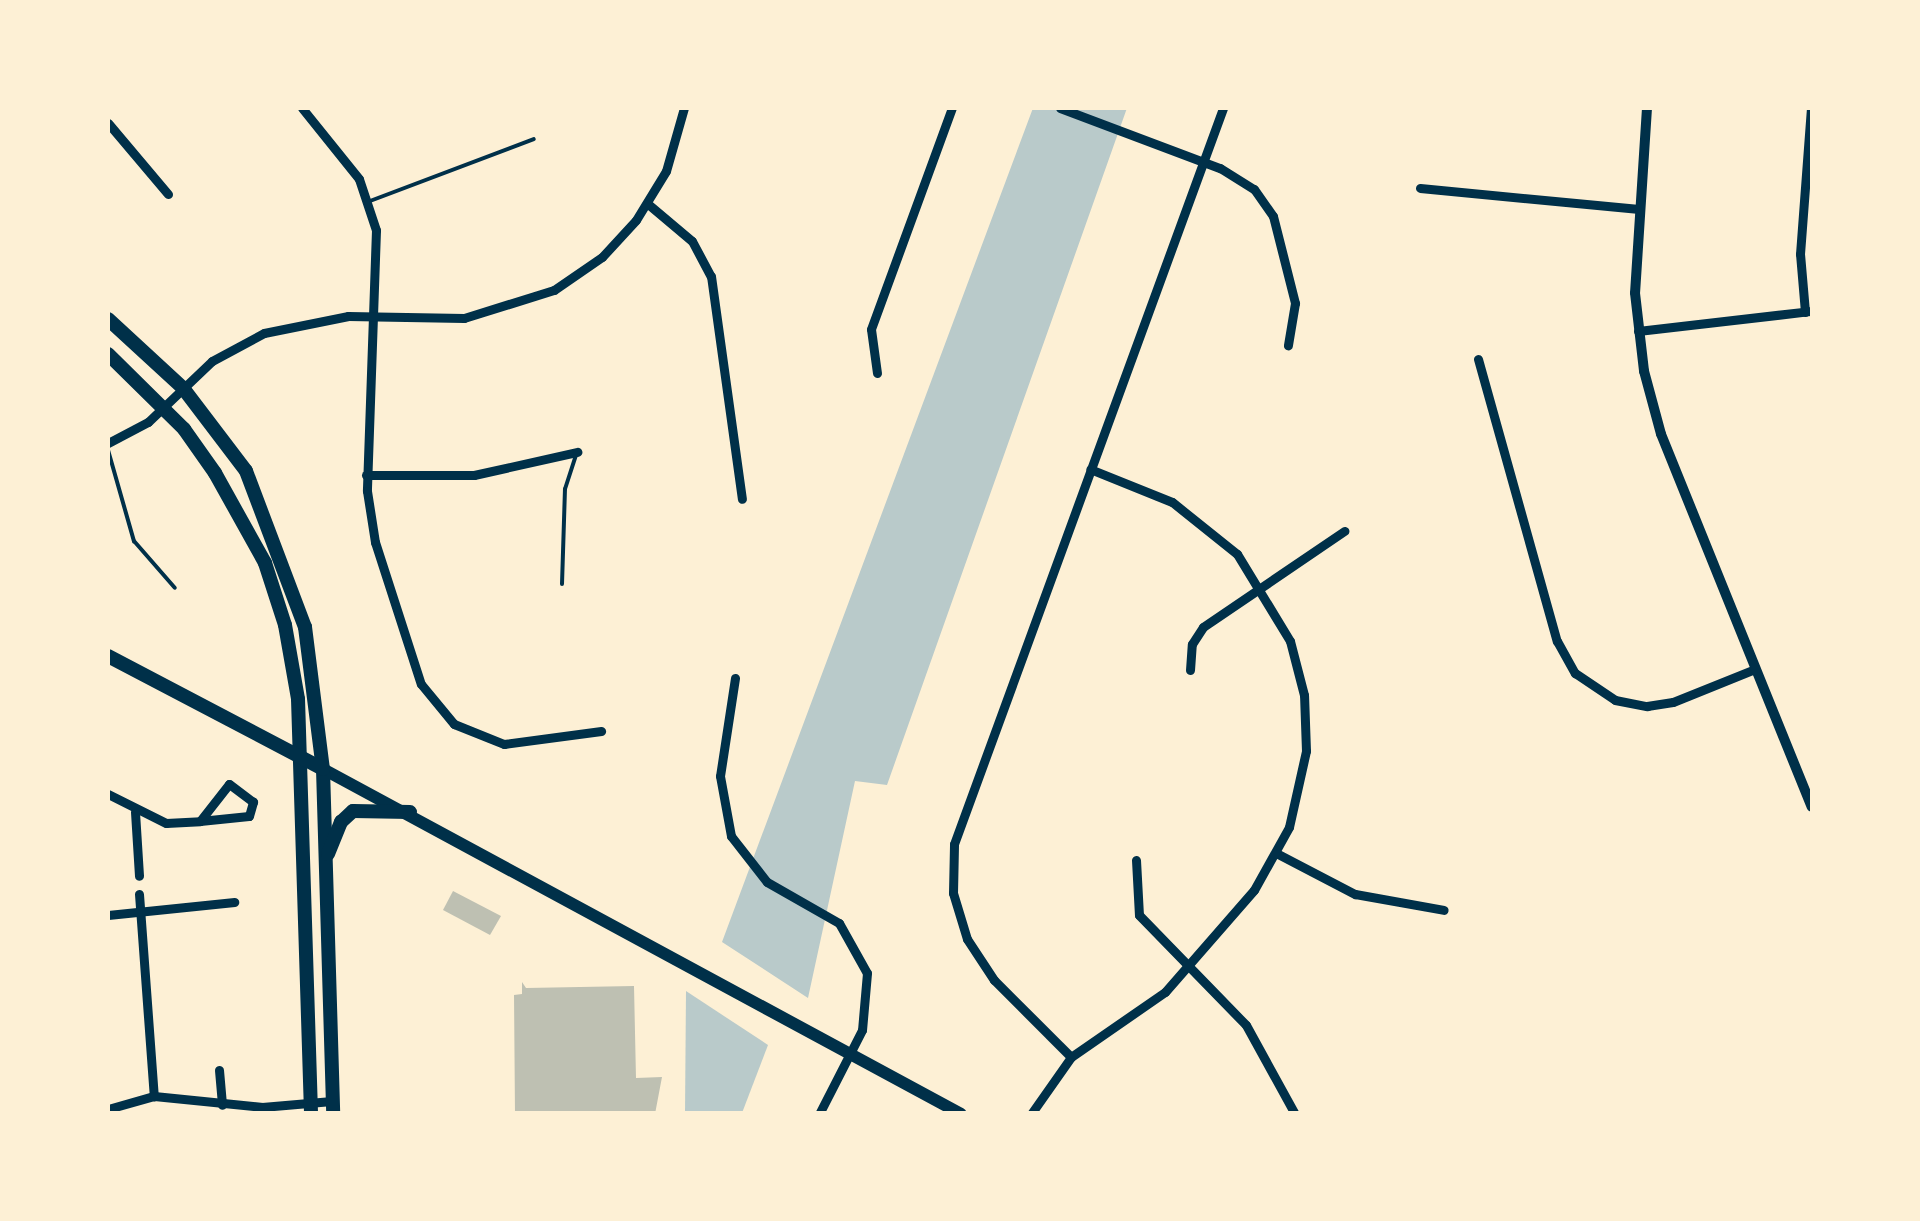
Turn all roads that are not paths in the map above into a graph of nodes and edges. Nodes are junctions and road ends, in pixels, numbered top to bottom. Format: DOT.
graph roads {
  1 [pos="302,108"];
  2 [pos="684,108"];
  3 [pos="952,108"];
  4 [pos="1060,108"];
  5 [pos="1223,108"];
  6 [pos="1647,108"];
  7 [pos="1812,108"];
  8 [pos="108,123"];
  9 [pos="534,138"];
  10 [pos="1203,162"];
  11 [pos="1420,188"];
  12 [pos="168,194"];
  13 [pos="370,201"];
  14 [pos="648,204"];
  15 [pos="1639,209"];
  16 [pos="1809,311"];
  17 [pos="374,318"];
  18 [pos="108,320"];
  19 [pos="1638,331"];
  20 [pos="1288,345"];
  21 [pos="108,354"];
  22 [pos="1478,359"];
  23 [pos="877,374"];
  24 [pos="184,388"];
  25 [pos="164,407"];
  26 [pos="108,447"];
  27 [pos="577,452"];
  28 [pos="1090,470"];
  29 [pos="366,474"];
  30 [pos="742,500"];
  31 [pos="1344,531"];
  32 [pos="562,584"];
  33 [pos="1262,586"];
  34 [pos="175,588"];
  35 [pos="108,656"];
  36 [pos="1755,668"];
  37 [pos="1190,670"];
  38 [pos="734,678"];
  39 [pos="601,730"];
  40 [pos="298,756"];
  41 [pos="324,769"];
  42 [pos="108,794"];
  43 [pos="1812,808"];
  44 [pos="135,812"];
  45 [pos="410,812"];
  46 [pos="200,821"];
  47 [pos="1278,854"];
  48 [pos="1136,860"];
  49 [pos="325,864"];
  50 [pos="138,876"];
  51 [pos="139,894"];
  52 [pos="234,902"];
  53 [pos="1444,910"];
  54 [pos="141,912"];
  55 [pos="108,916"];
  56 [pos="1189,969"];
  57 [pos="852,1053"];
  58 [pos="1071,1057"];
  59 [pos="219,1070"];
  60 [pos="154,1096"];
  61 [pos="192,1101"];
  62 [pos="222,1105"];
  63 [pos="332,1107"];
  64 [pos="108,1108"];
  65 [pos="311,1108"];
  66 [pos="191,1114"];
  67 [pos="819,1114"];
  68 [pos="961,1114"];
  69 [pos="1030,1114"];
  70 [pos="1295,1114"];
  1 -- 13 [label="street"];
  2 -- 14 [label="street"];
  3 -- 23 [label="street"];
  4 -- 10 [label="street"];
  5 -- 10 [label="street"];
  6 -- 15 [label="street"];
  7 -- 16 [label="street"];
  8 -- 12 [label="street"];
  9 -- 13 [label="lane"];
  10 -- 20 [label="street"];
  10 -- 28 [label="street"];
  11 -- 15 [label="street"];
  13 -- 17 [label="street"];
  14 -- 17 [label="street"];
  14 -- 30 [label="street"];
  15 -- 19 [label="street"];
  16 -- 19 [label="street"];
  17 -- 24 [label="street"];
  17 -- 29 [label="street"];
  18 -- 24 [label="main road"];
  19 -- 36 [label="street"];
  21 -- 25 [label="main road"];
  22 -- 36 [label="street"];
  24 -- 25 [label="street"];
  24 -- 41 [label="main road"];
  25 -- 26 [label="street"];
  25 -- 40 [label="main road"];
  26 -- 34 [label="lane"];
  27 -- 29 [label="street"];
  27 -- 32 [label="lane"];
  28 -- 33 [label="street"];
  28 -- 58 [label="street"];
  29 -- 39 [label="street"];
  31 -- 33 [label="street"];
  33 -- 37 [label="street"];
  33 -- 47 [label="street"];
  35 -- 40 [label="main road"];
  36 -- 43 [label="street"];
  38 -- 57 [label="street"];
  40 -- 41 [label="main road"];
  40 -- 65 [label="main road"];
  41 -- 45 [label="main road"];
  41 -- 49 [label="main road"];
  42 -- 44 [label="street"];
  44 -- 46 [label="street"];
  44 -- 50 [label="street"];
  45 -- 49 [label="main road"];
  45 -- 57 [label="main road"];
  46 -- 46 [label="street"];
  47 -- 53 [label="street"];
  47 -- 56 [label="street"];
  48 -- 56 [label="street"];
  49 -- 63 [label="main road"];
  51 -- 54 [label="street"];
  52 -- 54 [label="street"];
  54 -- 55 [label="street"];
  54 -- 60 [label="street"];
  56 -- 58 [label="street"];
  56 -- 70 [label="street"];
  57 -- 67 [label="street"];
  57 -- 68 [label="main road"];
  58 -- 69 [label="street"];
  59 -- 62 [label="street"];
  60 -- 61 [label="street"];
  60 -- 64 [label="street"];
  61 -- 62 [label="street"];
  61 -- 66 [label="street"];
  62 -- 65 [label="street"];
  63 -- 65 [label="street"];
}
